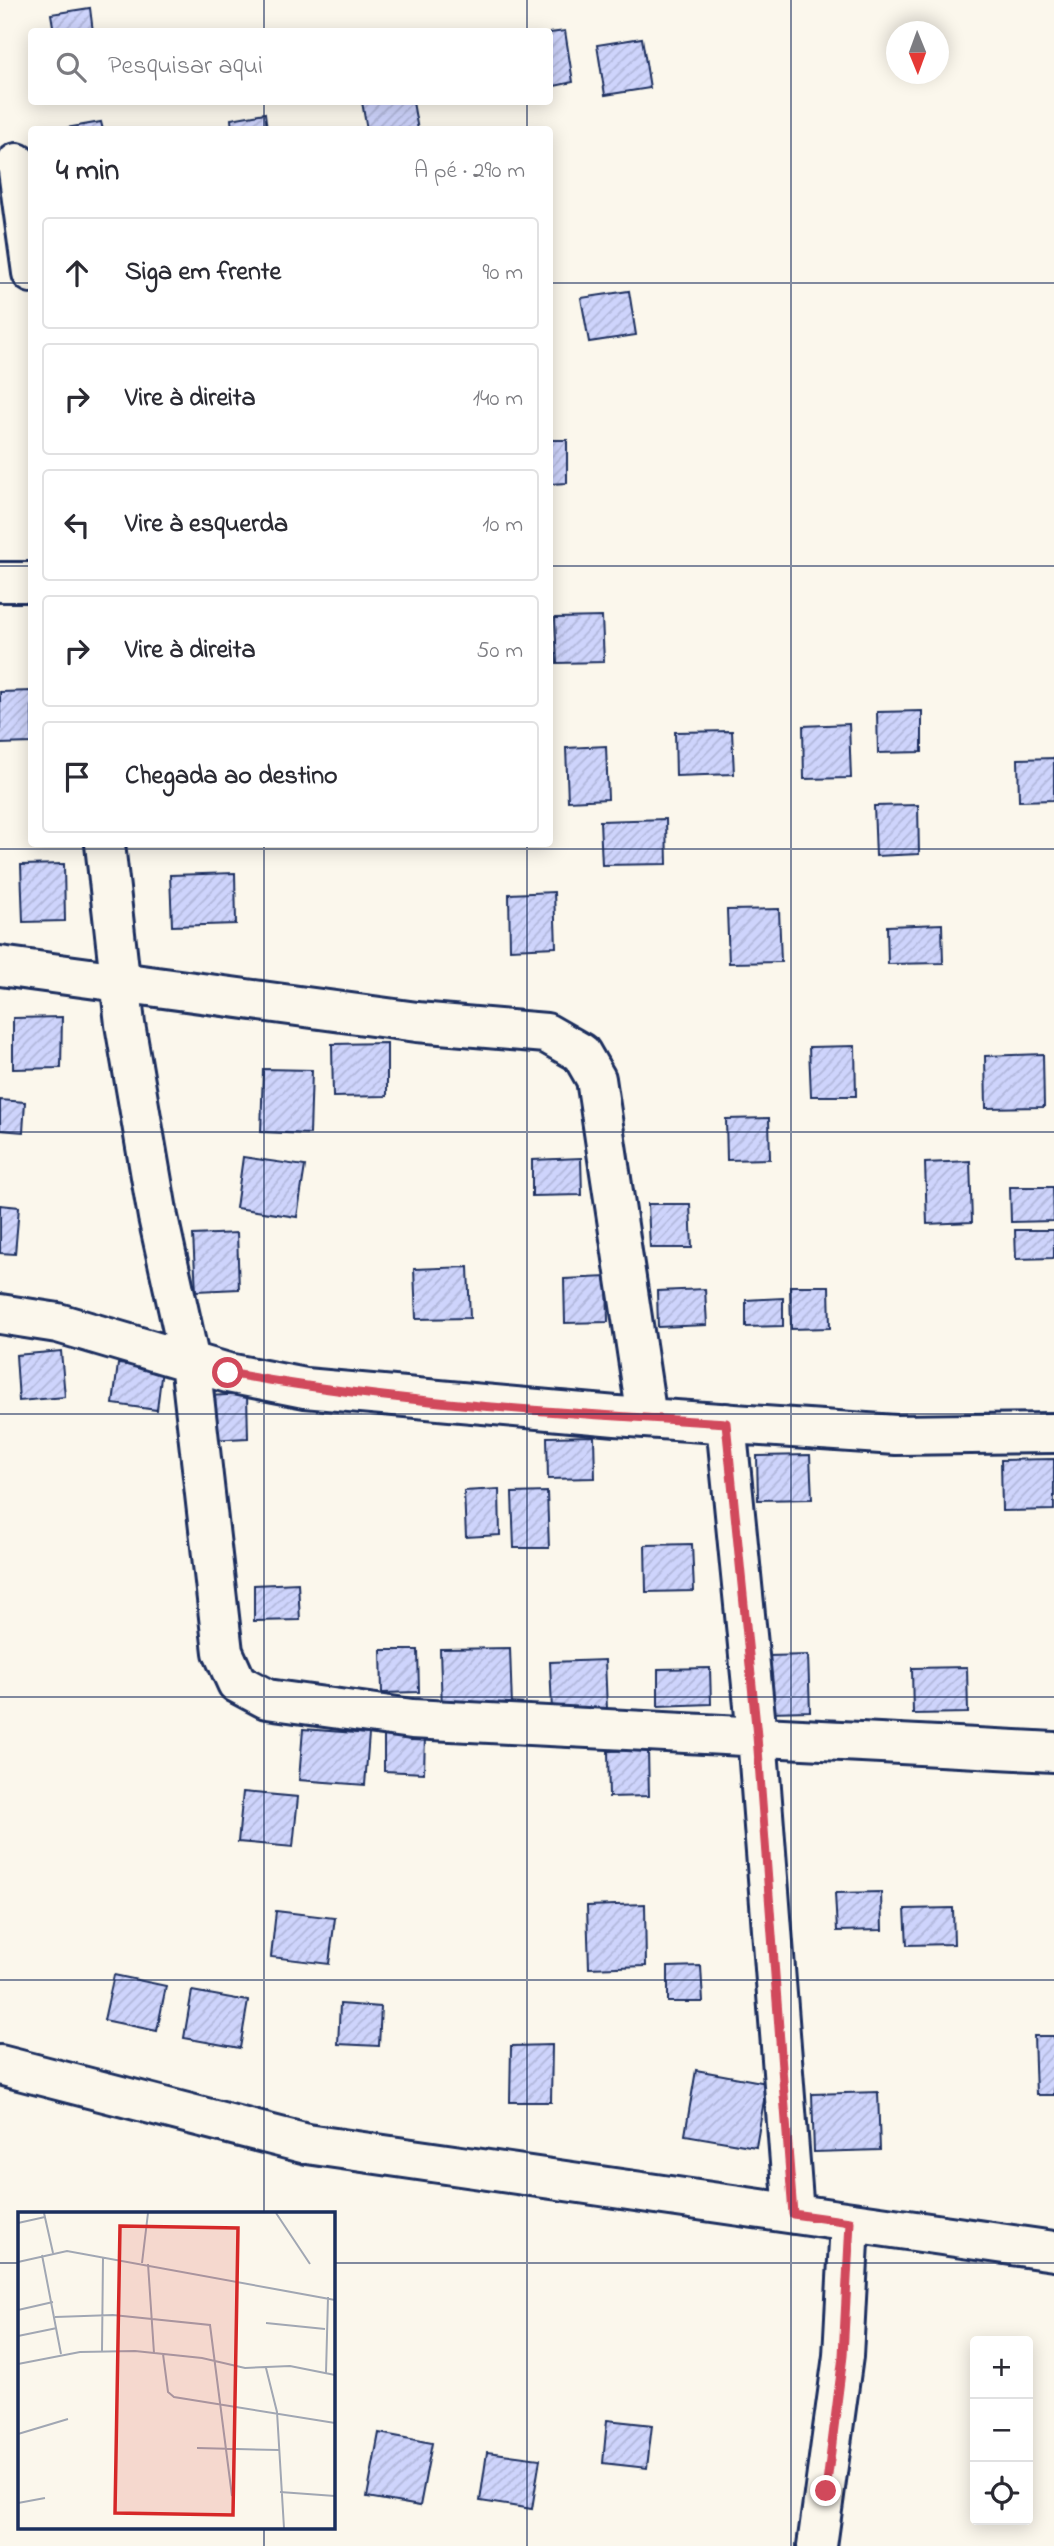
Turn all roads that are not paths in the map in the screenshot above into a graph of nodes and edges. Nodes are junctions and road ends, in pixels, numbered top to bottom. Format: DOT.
graph roads {
  1 [pos="17,163"];
  2 [pos="28,244"];
  3 [pos="0,582"];
  4 [pos="28,582"];
  5 [pos="104,847"];
  6 [pos="0,966"];
  7 [pos="121,982"];
  8 [pos="0,1314"];
  9 [pos="190,1362"];
  10 [pos="647,1418"];
  11 [pos="726,1423"];
  12 [pos="1054,1433"];
  13 [pos="757,1736"];
  14 [pos="1054,1752"];
  15 [pos="0,2065"];
  16 [pos="793,2214"];
  17 [pos="850,2222"];
  18 [pos="1054,2251"];
  19 [pos="817,2546"];
  1 -- 2 [label="street"];
  3 -- 4 [label="street"];
  5 -- 7 [label="street"];
  6 -- 7 [label="street"];
  7 -- 9 [label="street"];
  7 -- 10 [label="street"];
  8 -- 9 [label="street"];
  9 -- 10 [label="street"];
  9 -- 13 [label="street"];
  10 -- 11 [label="street"];
  11 -- 12 [label="street"];
  11 -- 13 [label="street"];
  13 -- 14 [label="street"];
  13 -- 16 [label="street"];
  15 -- 16 [label="street"];
  16 -- 17 [label="street"];
  17 -- 18 [label="street"];
  17 -- 19 [label="street"];
}
